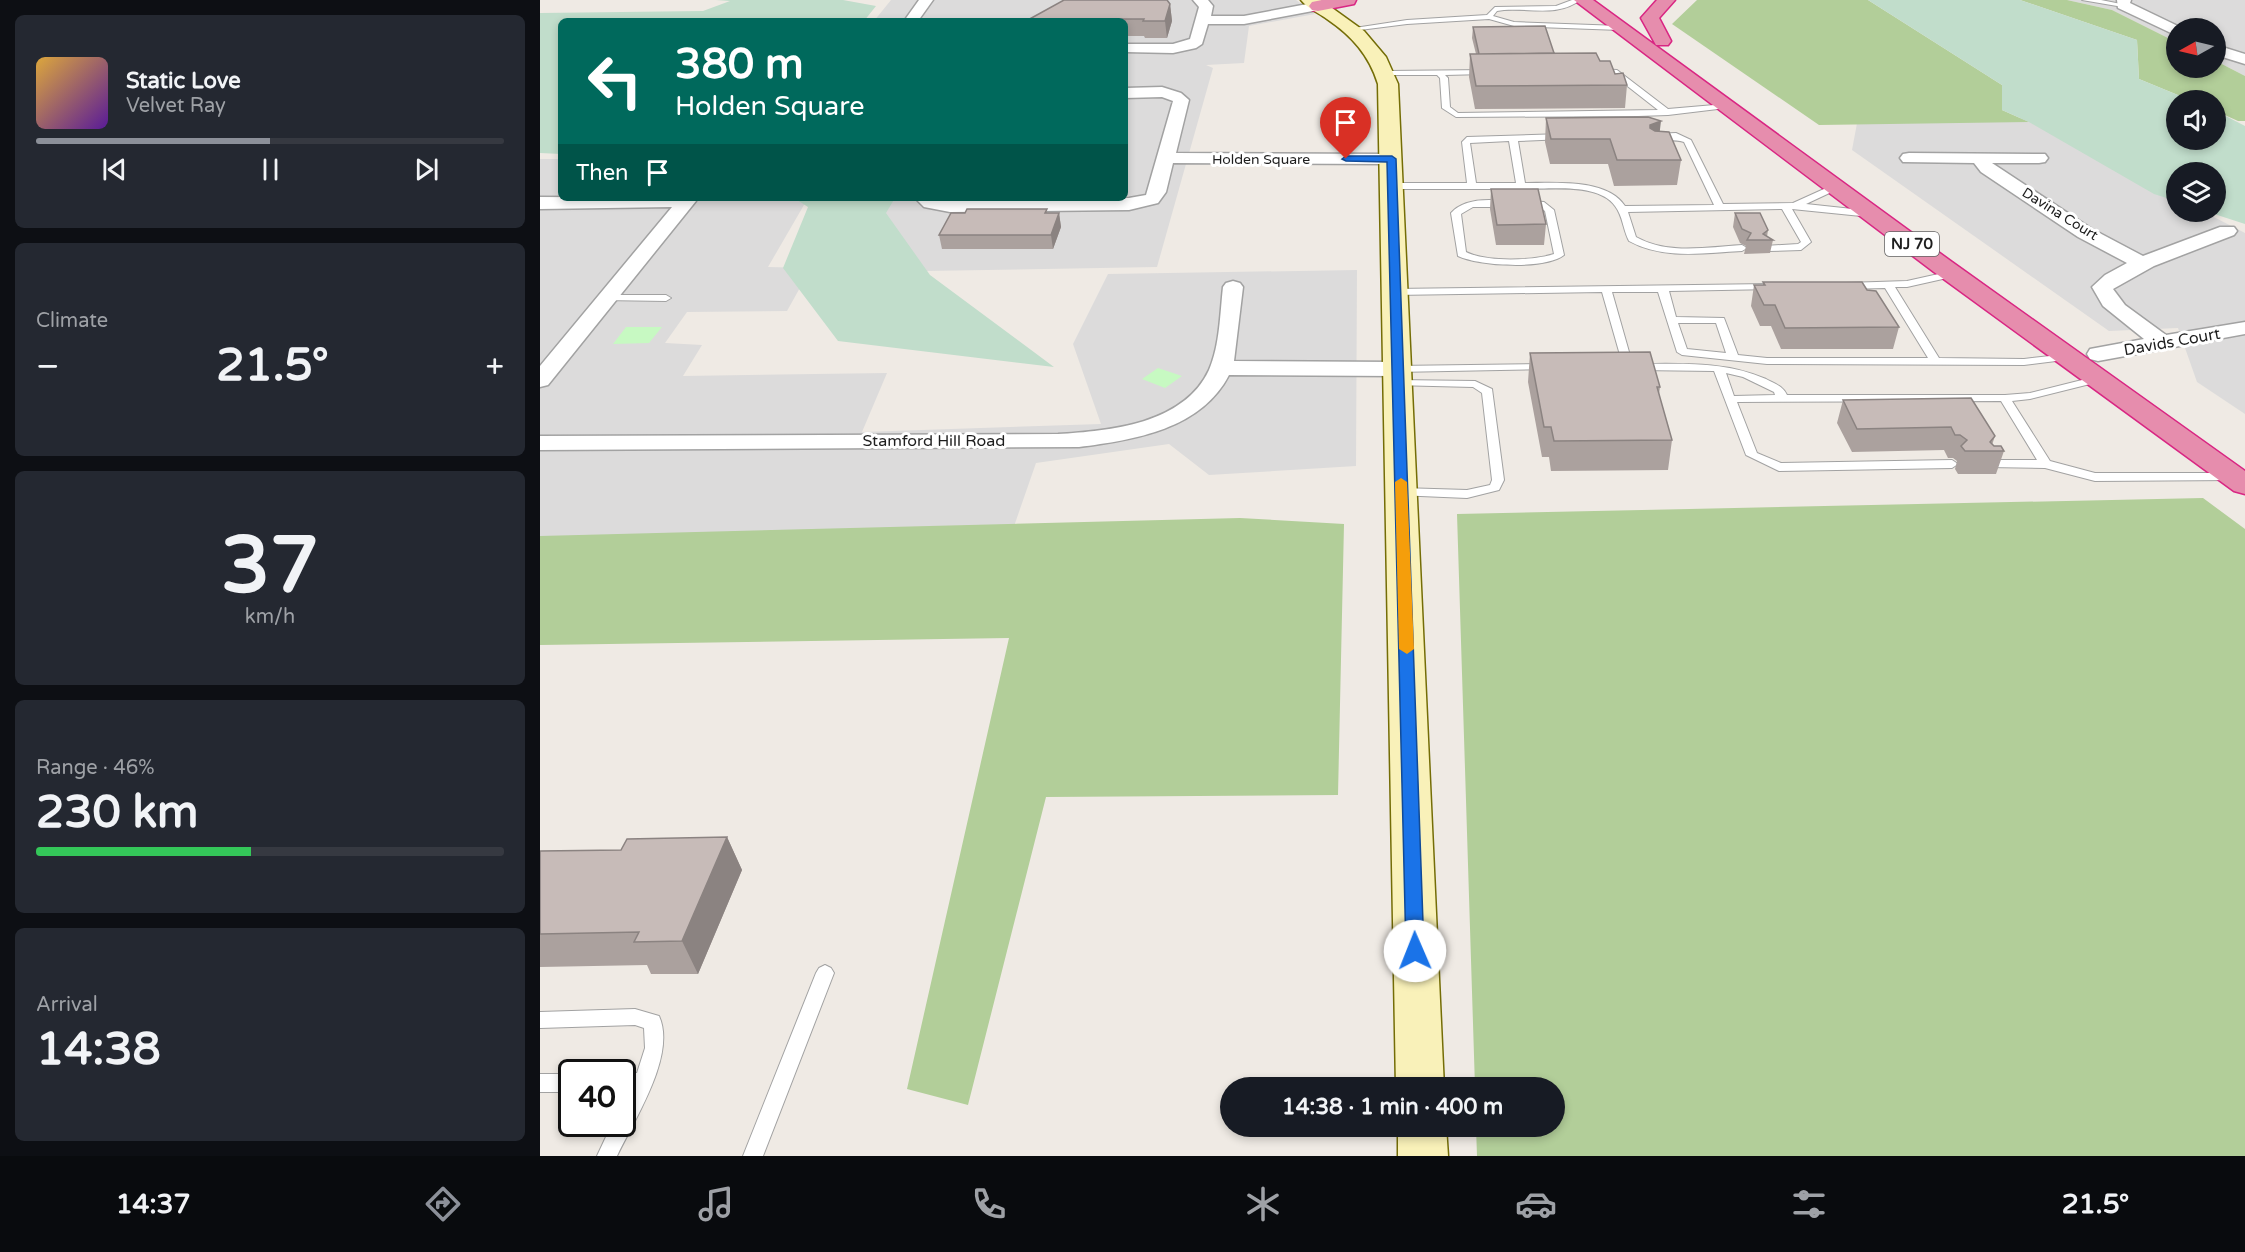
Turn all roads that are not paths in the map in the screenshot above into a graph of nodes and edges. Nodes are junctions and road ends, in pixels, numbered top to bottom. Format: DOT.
graph roads {
  1 [pos="927,0"];
  2 [pos="1200,0"];
  3 [pos="1348,0"];
  4 [pos="1580,0"];
  5 [pos="1605,0"];
  6 [pos="1667,0"];
  7 [pos="2086,0"];
  8 [pos="2123,2"];
  9 [pos="1313,3"];
  10 [pos="1543,10"];
  11 [pos="1489,17"];
  12 [pos="913,18"];
  13 [pos="1202,21"];
  14 [pos="1558,24"];
  15 [pos="2166,25"];
  16 [pos="1620,28"];
  17 [pos="1352,29"];
  18 [pos="1662,40"];
  19 [pos="1128,48"];
  20 [pos="2226,54"];
  21 [pos="2245,59"];
  22 [pos="1587,71"];
  23 [pos="1496,72"];
  24 [pos="1386,73"];
  25 [pos="1440,73"];
  26 [pos="1128,93"];
  27 [pos="1726,106"];
  28 [pos="1668,113"];
  29 [pos="1513,137"];
  30 [pos="1569,137"];
  31 [pos="1647,137"];
  32 [pos="1683,151"];
  33 [pos="1693,151"];
  34 [pos="1166,158"];
  35 [pos="1979,158"];
  36 [pos="2039,158"];
  37 [pos="1392,159"];
  38 [pos="1909,159"];
  39 [pos="1521,185"];
  40 [pos="1393,186"];
  41 [pos="1472,186"];
  42 [pos="1835,187"];
  43 [pos="928,201"];
  44 [pos="540,202"];
  45 [pos="1524,204"];
  46 [pos="1790,206"];
  47 [pos="1720,208"];
  48 [pos="1622,209"];
  49 [pos="1871,214"];
  50 [pos="2227,231"];
  51 [pos="1742,248"];
  52 [pos="1768,248"];
  53 [pos="2145,264"];
  54 [pos="1952,274"];
  55 [pos="1888,285"];
  56 [pos="1829,286"];
  57 [pos="1233,287"];
  58 [pos="1781,287"];
  59 [pos="1606,290"];
  60 [pos="1663,290"];
  61 [pos="1394,292"];
  62 [pos="607,298"];
  63 [pos="666,298"];
  64 [pos="1672,320"];
  65 [pos="2245,328"];
  66 [pos="2164,344"];
  67 [pos="1733,357"];
  68 [pos="2068,357"];
  69 [pos="1935,361"];
  70 [pos="1561,367"];
  71 [pos="2098,367"];
  72 [pos="1221,368"];
  73 [pos="1718,368"];
  74 [pos="1397,376"];
  75 [pos="540,380"];
  76 [pos="1782,398"];
  77 [pos="2005,398"];
  78 [pos="1730,399"];
  79 [pos="540,443"];
  80 [pos="1952,464"];
  81 [pos="1991,464"];
  82 [pos="2045,464"];
  83 [pos="2241,473"];
  84 [pos="1401,492"];
  85 [pos="825,973"];
  86 [pos="540,1020"];
  87 [pos="1420,1077"];
  88 [pos="636,1082"];
  89 [pos="643,1082"];
  90 [pos="540,1083"];
  91 [pos="558,1083"];
  92 [pos="636,1096"];
  93 [pos="616,1137"];
  94 [pos="1422,1137"];
  95 [pos="607,1156"];
  96 [pos="753,1156"];
  97 [pos="1423,1156"];
  1 -- 12 [label="street"];
  2 -- 13 [label="street"];
  3 -- 9 [label="highway"];
  4 -- 10 [label="lane"];
  4 -- 16 [label="highway, NJ 70"];
  5 -- 18 [label="highway, NJ 70"];
  6 -- 18 [label="highway"];
  7 -- 8 [label="lane"];
  8 -- 15 [label="street"];
  9 -- 13 [label="street"];
  9 -- 17 [label="street"];
  10 -- 11 [label="lane"];
  10 -- 14 [label="lane"];
  11 -- 14 [label="lane"];
  11 -- 17 [label="lane"];
  13 -- 19 [label="street"];
  14 -- 16 [label="lane"];
  16 -- 27 [label="highway, NJ 70"];
  17 -- 24 [label="street"];
  18 -- 71 [label="highway, NJ 70"];
  20 -- 21 [label="street"];
  22 -- 28 [label="lane"];
  23 -- 25 [label="lane"];
  24 -- 25 [label="lane"];
  24 -- 37 [label="street"];
  25 -- 28 [label="lane"];
  26 -- 34 [label="street"];
  27 -- 28 [label="lane"];
  27 -- 42 [label="highway, NJ 70"];
  29 -- 30 [label="lane"];
  29 -- 39 [label="lane"];
  29 -- 41 [label="lane"];
  31 -- 33 [label="lane"];
  32 -- 33 [label="lane"];
  33 -- 47 [label="lane"];
  34 -- 37 [label="street, Holden Square"];
  34 -- 43 [label="street"];
  35 -- 36 [label="street"];
  35 -- 38 [label="street"];
  35 -- 53 [label="street, Davina Court"];
  37 -- 40 [label="street"];
  39 -- 41 [label="lane"];
  39 -- 45 [label="lane"];
  39 -- 48 [label="lane"];
  40 -- 41 [label="lane"];
  40 -- 61 [label="street"];
  42 -- 46 [label="lane"];
  42 -- 49 [label="highway, NJ 70"];
  44 -- 62 [label="street"];
  45 -- 45 [label="lane"];
  46 -- 47 [label="lane"];
  46 -- 49 [label="lane"];
  46 -- 52 [label="lane"];
  47 -- 48 [label="lane"];
  48 -- 51 [label="lane"];
  49 -- 54 [label="highway, NJ 70"];
  50 -- 53 [label="street"];
  53 -- 66 [label="street"];
  54 -- 55 [label="lane"];
  54 -- 68 [label="highway, NJ 70"];
  55 -- 56 [label="lane"];
  55 -- 69 [label="lane"];
  57 -- 72 [label="street, Stamford Hill Road"];
  58 -- 60 [label="lane"];
  59 -- 60 [label="lane"];
  59 -- 61 [label="lane"];
  59 -- 73 [label="lane"];
  60 -- 64 [label="lane"];
  61 -- 74 [label="street"];
  62 -- 63 [label="lane"];
  62 -- 75 [label="street"];
  64 -- 67 [label="lane"];
  64 -- 67 [label="lane"];
  65 -- 66 [label="street, Davids Court"];
  66 -- 71 [label="street, Davids Court"];
  67 -- 69 [label="lane"];
  68 -- 69 [label="lane"];
  68 -- 71 [label="highway, NJ 70"];
  70 -- 74 [label="lane"];
  71 -- 77 [label="lane"];
  71 -- 83 [label="highway, NJ 70"];
  72 -- 74 [label="street"];
  72 -- 79 [label="street, Stamford Hill Road"];
  73 -- 76 [label="lane"];
  73 -- 78 [label="lane"];
  74 -- 84 [label="street"];
  74 -- 84 [label="lane"];
  76 -- 77 [label="lane"];
  76 -- 78 [label="lane"];
  77 -- 82 [label="lane"];
  78 -- 80 [label="lane"];
  81 -- 82 [label="lane"];
  82 -- 83 [label="lane"];
  84 -- 87 [label="street"];
  85 -- 96 [label="lane"];
  86 -- 89 [label="lane"];
  88 -- 89 [label="lane"];
  89 -- 92 [label="lane"];
  90 -- 91 [label="lane"];
  93 -- 95 [label="lane"];
  94 -- 97 [label="street"];
}
